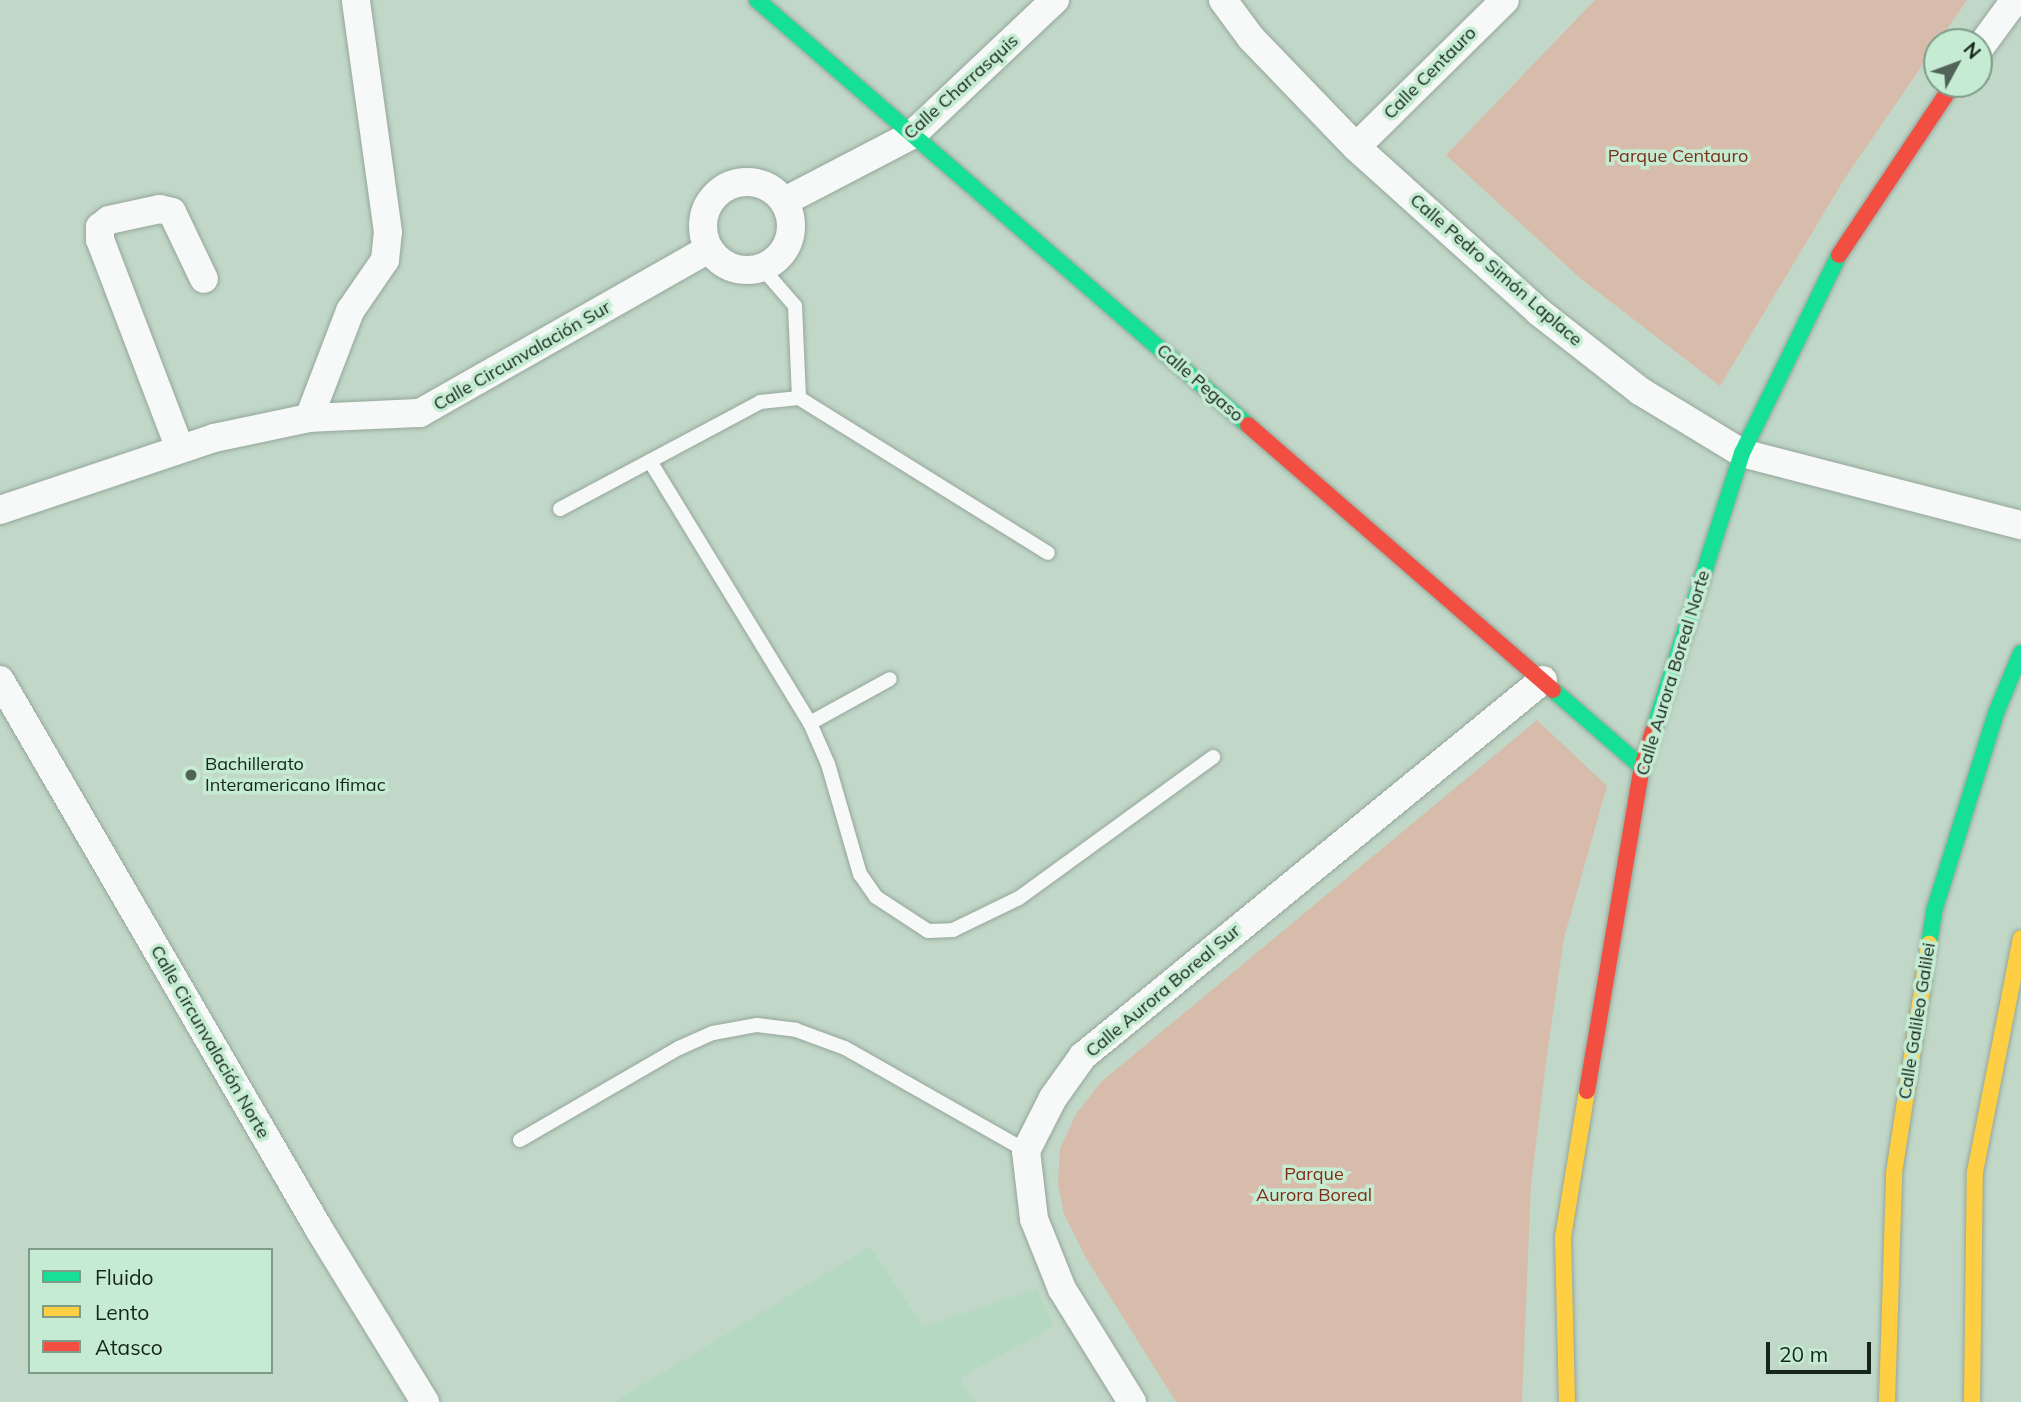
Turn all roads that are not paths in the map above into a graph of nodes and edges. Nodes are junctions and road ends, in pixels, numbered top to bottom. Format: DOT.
graph roads {
  1 [pos="356,0"];
  2 [pos="757,0"];
  3 [pos="1055,0"];
  4 [pos="1223,0"];
  5 [pos="1505,0"];
  6 [pos="2015,0"];
  7 [pos="1993,30"];
  8 [pos="1944,98"];
  9 [pos="912,135"];
  10 [pos="1356,147"];
  11 [pos="785,201"];
  12 [pos="709,249"];
  13 [pos="763,269"];
  14 [pos="204,279"];
  15 [pos="799,398"];
  16 [pos="309,418"];
  17 [pos="180,449"];
  18 [pos="1742,453"];
  19 [pos="649,461"];
  20 [pos="560,509"];
  21 [pos="0,510"];
  22 [pos="2021,525"];
  23 [pos="1048,553"];
  24 [pos="2021,653"];
  25 [pos="890,679"];
  26 [pos="0,680"];
  27 [pos="1543,680"];
  28 [pos="810,723"];
  29 [pos="1213,757"];
  30 [pos="1642,766"];
  31 [pos="2021,939"];
  32 [pos="520,1140"];
  33 [pos="1026,1151"];
  34 [pos="425,1402"];
  35 [pos="1132,1402"];
  36 [pos="1567,1402"];
  37 [pos="1887,1402"];
  38 [pos="1972,1402"];
  1 -- 16 [label="street"];
  2 -- 9 [label="street, Calle Pegaso"];
  3 -- 9 [label="street, Calle Charrasquis"];
  4 -- 10 [label="street, Calle Pedro Simón Laplace"];
  5 -- 10 [label="street, Calle Centauro"];
  6 -- 7 [label="street"];
  8 -- 18 [label="street, Calle Aurora Boreal Norte"];
  9 -- 11 [label="street, Calle Charrasquis"];
  9 -- 27 [label="street, Calle Pegaso"];
  10 -- 18 [label="street, Calle Pedro Simón Laplace"];
  11 -- 12 [label="street"];
  11 -- 13 [label="street"];
  12 -- 13 [label="street"];
  12 -- 16 [label="street, Calle Circunvalación Sur"];
  13 -- 15 [label="lane"];
  14 -- 17 [label="street"];
  15 -- 19 [label="lane"];
  15 -- 23 [label="lane"];
  16 -- 17 [label="street, Calle Circunvalación Sur"];
  17 -- 21 [label="street, Calle Circunvalación Sur"];
  18 -- 22 [label="street, Calle Pedro Simón Laplace"];
  18 -- 30 [label="street, Calle Aurora Boreal Norte"];
  19 -- 20 [label="lane"];
  19 -- 28 [label="lane"];
  24 -- 37 [label="street, Calle Galileo Galilei"];
  25 -- 28 [label="lane"];
  26 -- 34 [label="street, Calle Circunvalación Norte"];
  27 -- 30 [label="street, Calle Pegaso"];
  27 -- 33 [label="street, Calle Aurora Boreal Sur"];
  28 -- 29 [label="lane"];
  30 -- 36 [label="street, Calle Aurora Boreal Norte"];
  31 -- 38 [label="street"];
  32 -- 33 [label="lane"];
  33 -- 35 [label="street"];
}
